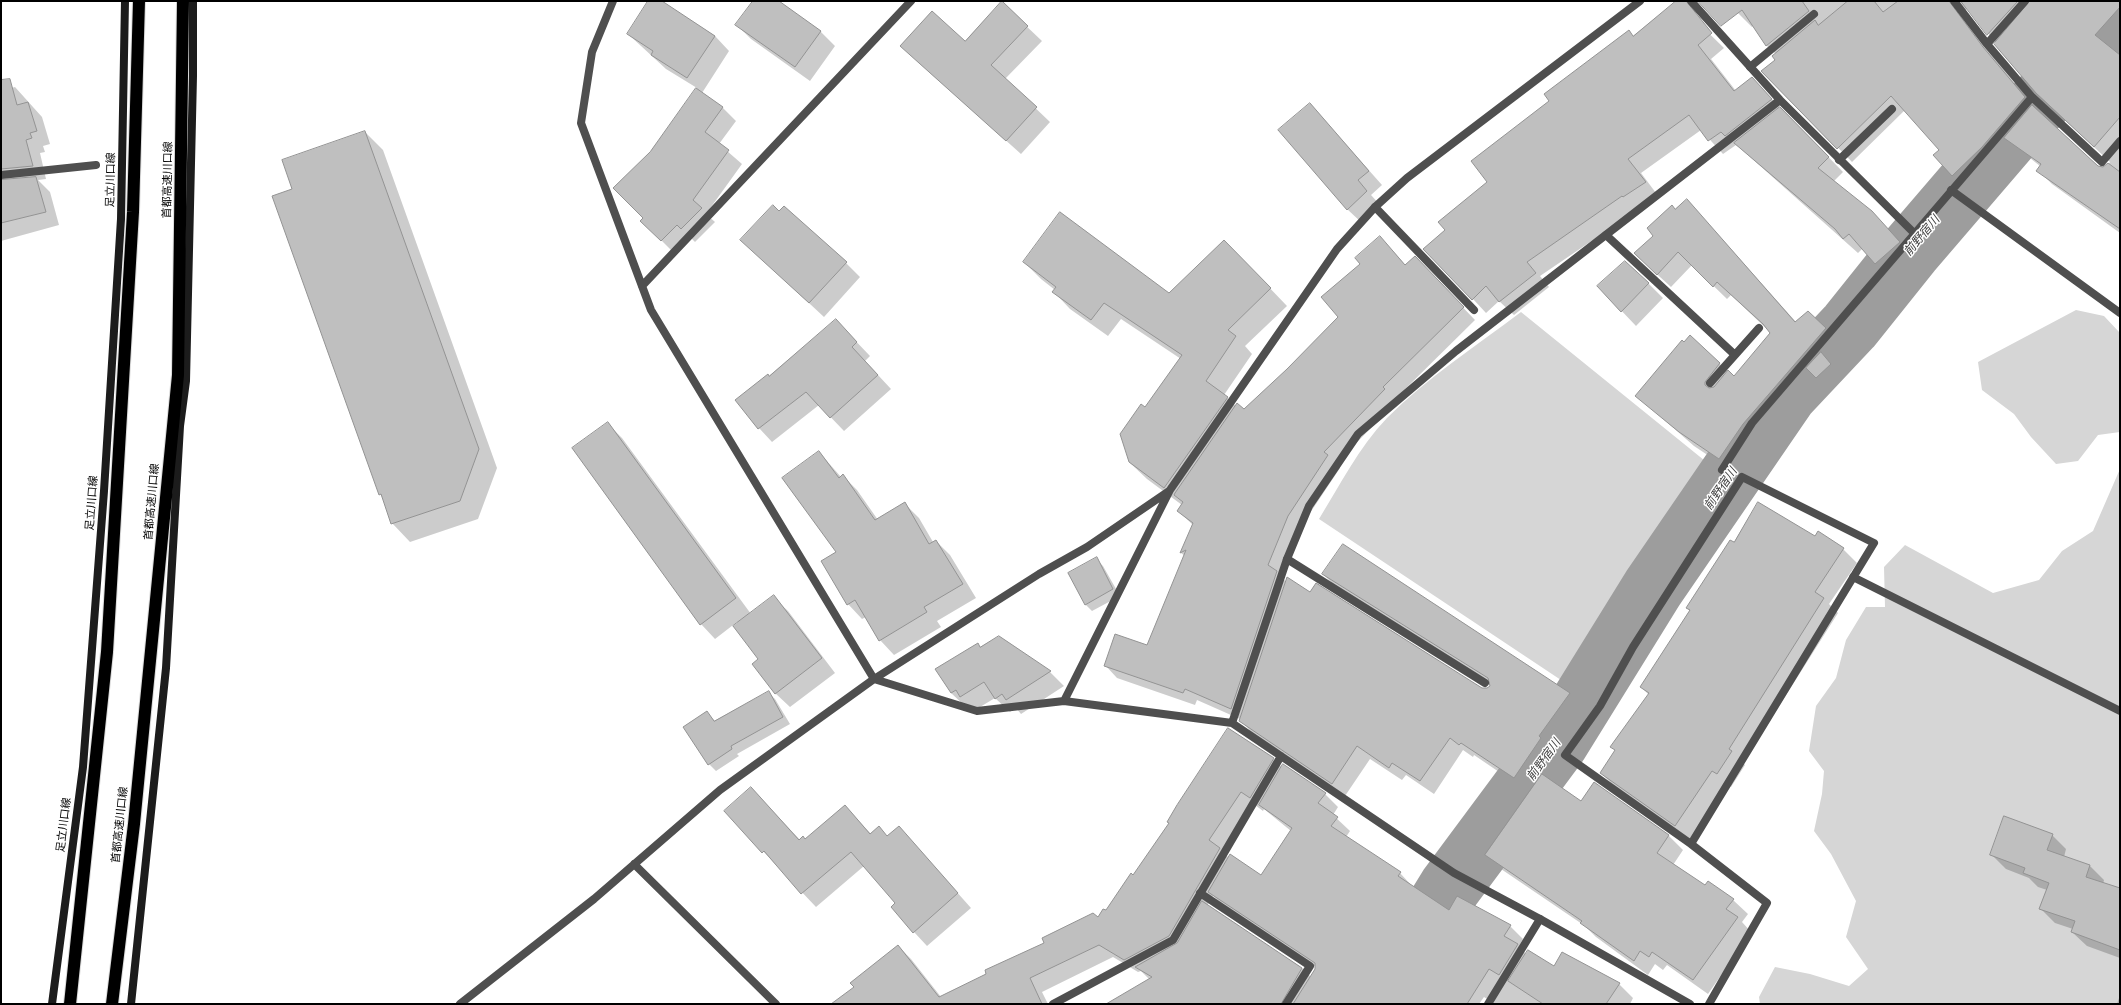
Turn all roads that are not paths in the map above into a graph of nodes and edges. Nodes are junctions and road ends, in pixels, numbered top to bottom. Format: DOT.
graph roads {
  1 [pos="124,1"];
  2 [pos="140,1"];
  3 [pos="183,1"];
  4 [pos="193,1"];
  5 [pos="613,1"];
  6 [pos="911,1"];
  7 [pos="1640,1"];
  8 [pos="1691,1"];
  9 [pos="1954,1"];
  10 [pos="2025,1"];
  11 [pos="1814,14"];
  12 [pos="1986,44"];
  13 [pos="1750,67"];
  14 [pos="2032,97"];
  15 [pos="1780,100"];
  16 [pos="1892,109"];
  17 [pos="2120,141"];
  18 [pos="1839,160"];
  19 [pos="96,165"];
  20 [pos="1,175"];
  21 [pos="1951,190"];
  22 [pos="1376,207"];
  23 [pos="1914,233"];
  24 [pos="1606,235"];
  25 [pos="642,286"];
  26 [pos="1474,310"];
  27 [pos="2120,314"];
  28 [pos="1759,328"];
  29 [pos="1735,355"];
  30 [pos="1710,383"];
  31 [pos="1722,470"];
  32 [pos="1170,490"];
  33 [pos="1287,559"];
  34 [pos="1853,577"];
  35 [pos="874,679"];
  36 [pos="1484,684"];
  37 [pos="1064,700"];
  38 [pos="2120,711"];
  39 [pos="1232,723"];
  40 [pos="1281,756"];
  41 [pos="1691,844"];
  42 [pos="634,864"];
  43 [pos="1200,893"];
  44 [pos="1540,919"];
  45 [pos="52,1004"];
  46 [pos="70,1004"];
  47 [pos="112,1004"];
  48 [pos="131,1004"];
  49 [pos="460,1004"];
  50 [pos="776,1004"];
  51 [pos="1053,1004"];
  52 [pos="1286,1004"];
  53 [pos="1488,1004"];
  54 [pos="1690,1004"];
  55 [pos="1709,1004"];
  1 -- 45 [label="main road, 足立川口線"];
  2 -- 46 [label="highway"];
  3 -- 47 [label="highway, 首都高速川口線"];
  4 -- 48 [label="main road"];
  5 -- 25 [label="street"];
  6 -- 25 [label="street"];
  7 -- 22 [label="street"];
  8 -- 13 [label="street"];
  9 -- 12 [label="street"];
  10 -- 12 [label="street"];
  11 -- 13 [label="street"];
  12 -- 14 [label="street"];
  13 -- 15 [label="street"];
  14 -- 17 [label="street"];
  14 -- 21 [label="street"];
  15 -- 18 [label="street"];
  15 -- 24 [label="street"];
  16 -- 18 [label="street"];
  18 -- 23 [label="street"];
  19 -- 20 [label="street"];
  21 -- 23 [label="street"];
  21 -- 27 [label="street"];
  22 -- 26 [label="street"];
  22 -- 32 [label="street"];
  23 -- 31 [label="street"];
  24 -- 29 [label="street"];
  24 -- 33 [label="street"];
  25 -- 35 [label="street"];
  28 -- 29 [label="street"];
  29 -- 30 [label="street"];
  32 -- 35 [label="street"];
  32 -- 37 [label="street"];
  33 -- 36 [label="street"];
  33 -- 39 [label="street"];
  34 -- 38 [label="street"];
  34 -- 41 [label="street"];
  34 -- 41 [label="street"];
  35 -- 37 [label="street"];
  35 -- 42 [label="street"];
  37 -- 39 [label="street"];
  39 -- 40 [label="street"];
  40 -- 43 [label="street"];
  40 -- 44 [label="street"];
  41 -- 55 [label="street"];
  42 -- 49 [label="street"];
  42 -- 50 [label="street"];
  43 -- 51 [label="street"];
  43 -- 52 [label="street"];
  44 -- 53 [label="street"];
  44 -- 54 [label="street"];
}
